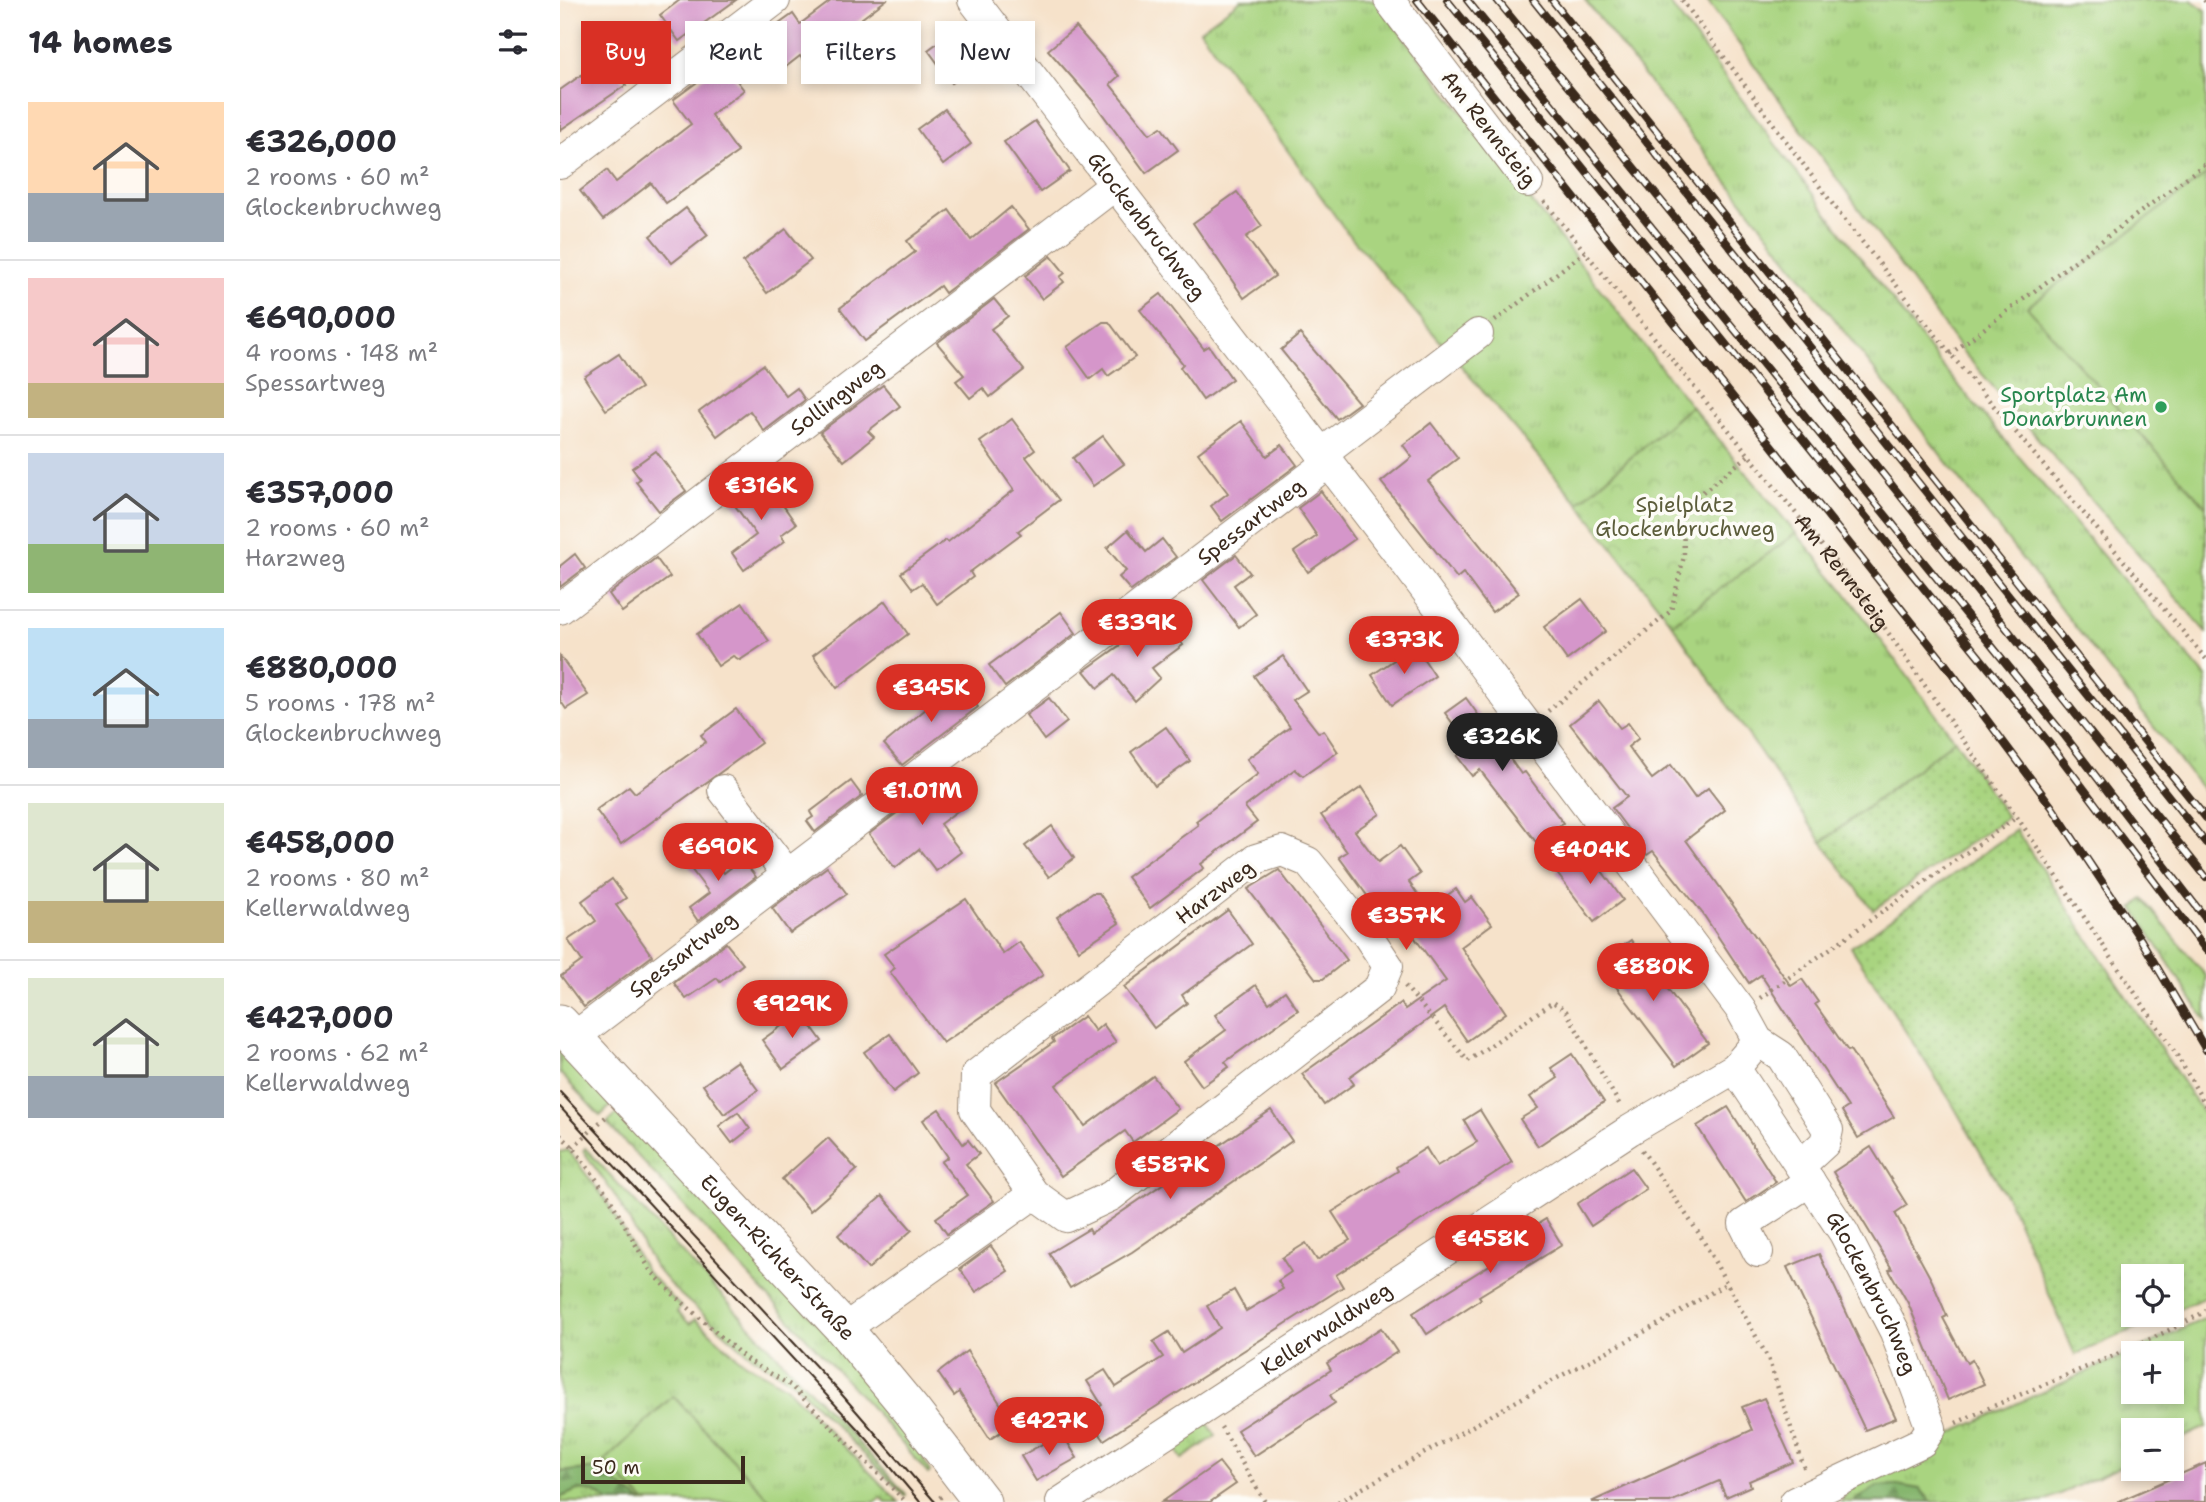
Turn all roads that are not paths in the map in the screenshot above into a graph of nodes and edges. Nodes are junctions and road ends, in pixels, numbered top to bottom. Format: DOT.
graph roads {
  1 [pos="775,0"];
  2 [pos="973,0"];
  3 [pos="1389,0"];
  4 [pos="560,164"];
  5 [pos="1528,182"];
  6 [pos="1115,185"];
  7 [pos="1478,334"];
  8 [pos="1325,459"];
  9 [pos="560,609"];
  10 [pos="723,790"];
  11 [pos="788,875"];
  12 [pos="567,1031"];
  13 [pos="1758,1041"];
  14 [pos="1735,1068"];
  15 [pos="1806,1173"];
  16 [pos="1034,1194"];
  17 [pos="1758,1252"];
  18 [pos="844,1329"];
  19 [pos="1807,1500"];
  20 [pos="982,1502"];
  21 [pos="1061,1502"];
  1 -- 4 [label="street"];
  2 -- 6 [label="street, Glockenbruchweg"];
  3 -- 5 [label="street, Am Rennsteig"];
  6 -- 8 [label="street, Glockenbruchweg"];
  6 -- 9 [label="street, Sollingweg"];
  7 -- 8 [label="street"];
  8 -- 11 [label="street, Spessartweg"];
  8 -- 13 [label="street, Glockenbruchweg"];
  10 -- 11 [label="street"];
  11 -- 12 [label="street, Spessartweg"];
  12 -- 18 [label="main road, Eugen-Richter-Straße"];
  13 -- 14 [label="street"];
  13 -- 15 [label="street, Glockenbruchweg"];
  14 -- 15 [label="street, Glockenbruchweg"];
  14 -- 21 [label="street, Kellerwaldweg"];
  15 -- 17 [label="street"];
  15 -- 19 [label="street, Glockenbruchweg"];
  16 -- 16 [label="street, Harzweg"];
  16 -- 18 [label="street"];
  18 -- 20 [label="main road, Eugen-Richter-Straße"];
}
